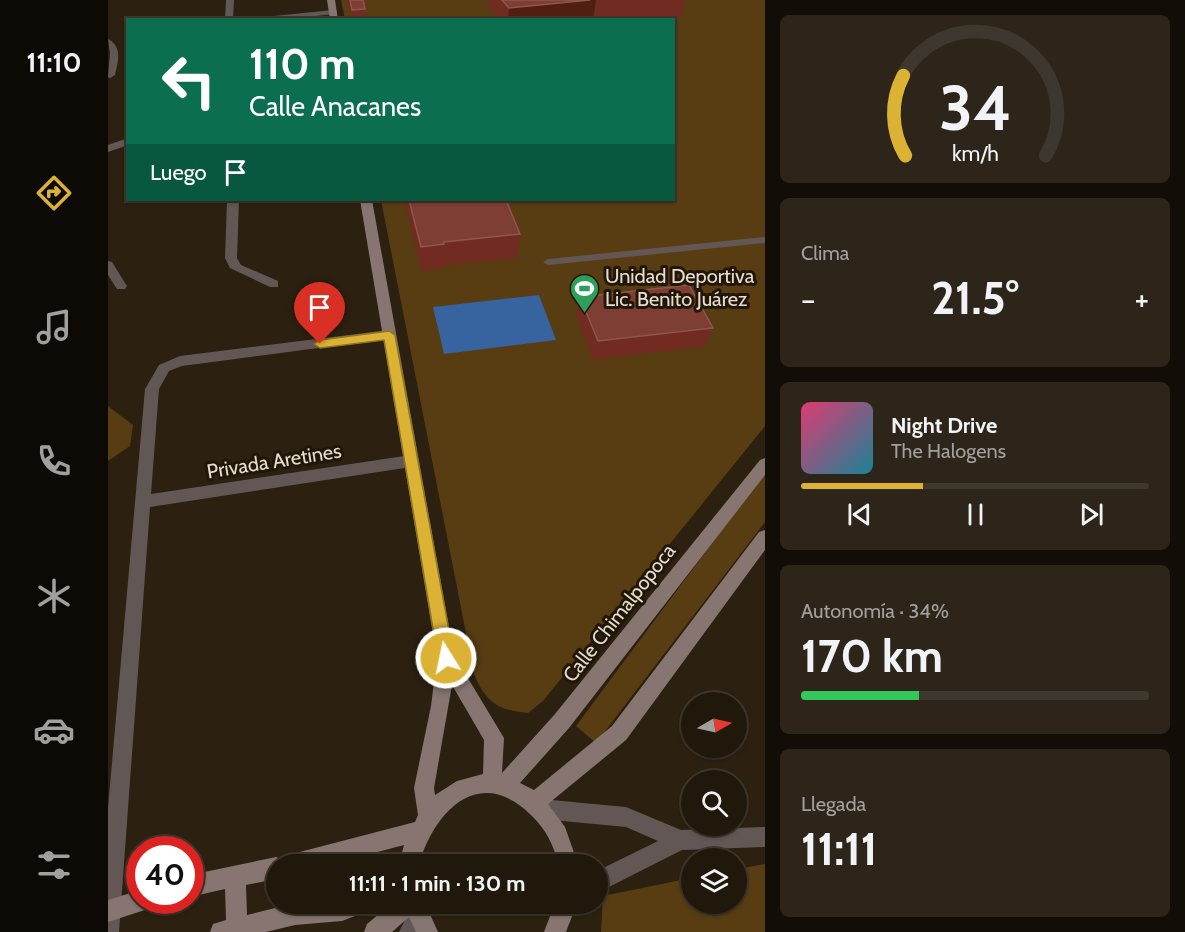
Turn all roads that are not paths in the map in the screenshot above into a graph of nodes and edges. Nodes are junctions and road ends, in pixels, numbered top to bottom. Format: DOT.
graph roads {
  1 [pos="230,0"];
  2 [pos="331,0"];
  3 [pos="333,16"];
  4 [pos="230,18"];
  5 [pos="286,18"];
  6 [pos="108,42"];
  7 [pos="112,55"];
  8 [pos="110,75"];
  9 [pos="126,142"];
  10 [pos="108,149"];
  11 [pos="233,201"];
  12 [pos="366,201"];
  13 [pos="765,240"];
  14 [pos="548,262"];
  15 [pos="108,265"];
  16 [pos="274,284"];
  17 [pos="121,286"];
  18 [pos="389,335"];
  19 [pos="411,461"];
  20 [pos="765,464"];
  21 [pos="142,502"];
  22 [pos="765,537"];
  23 [pos="446,658"];
  24 [pos="498,785"];
  25 [pos="538,806"];
  26 [pos="423,823"];
  27 [pos="765,837"];
  28 [pos="681,840"];
  29 [pos="324,854"];
  30 [pos="412,854"];
  31 [pos="565,854"];
  32 [pos="266,870"];
  33 [pos="608,876"];
  34 [pos="236,877"];
  35 [pos="204,883"];
  36 [pos="126,909"];
  37 [pos="295,914"];
  38 [pos="562,914"];
  39 [pos="415,917"];
  40 [pos="109,918"];
  41 [pos="229,930"];
  42 [pos="375,932"];
  43 [pos="555,932"];
  1 -- 4 [label="street"];
  2 -- 3 [label="main road"];
  3 -- 5 [label="street"];
  6 -- 7 [label="street"];
  7 -- 8 [label="street"];
  9 -- 10 [label="street"];
  11 -- 16 [label="street"];
  12 -- 18 [label="main road"];
  13 -- 14 [label="lane"];
  15 -- 17 [label="street"];
  18 -- 19 [label="main road"];
  18 -- 21 [label="street"];
  19 -- 21 [label="street, Privada Aretines"];
  19 -- 23 [label="main road"];
  20 -- 24 [label="main road, Calle Chimalpopoca"];
  21 -- 40 [label="street"];
  22 -- 25 [label="main road"];
  23 -- 24 [label="main road"];
  23 -- 26 [label="main road"];
  24 -- 25 [label="main road"];
  24 -- 26 [label="main road"];
  25 -- 28 [label="street"];
  25 -- 31 [label="main road"];
  26 -- 29 [label="main road"];
  26 -- 30 [label="main road"];
  27 -- 28 [label="street"];
  28 -- 33 [label="street"];
  32 -- 34 [label="main road"];
  34 -- 35 [label="main road"];
  34 -- 41 [label="main road"];
  36 -- 40 [label="main road"];
  37 -- 41 [label="main road"];
  38 -- 43 [label="main road"];
  39 -- 42 [label="main road"];
}
